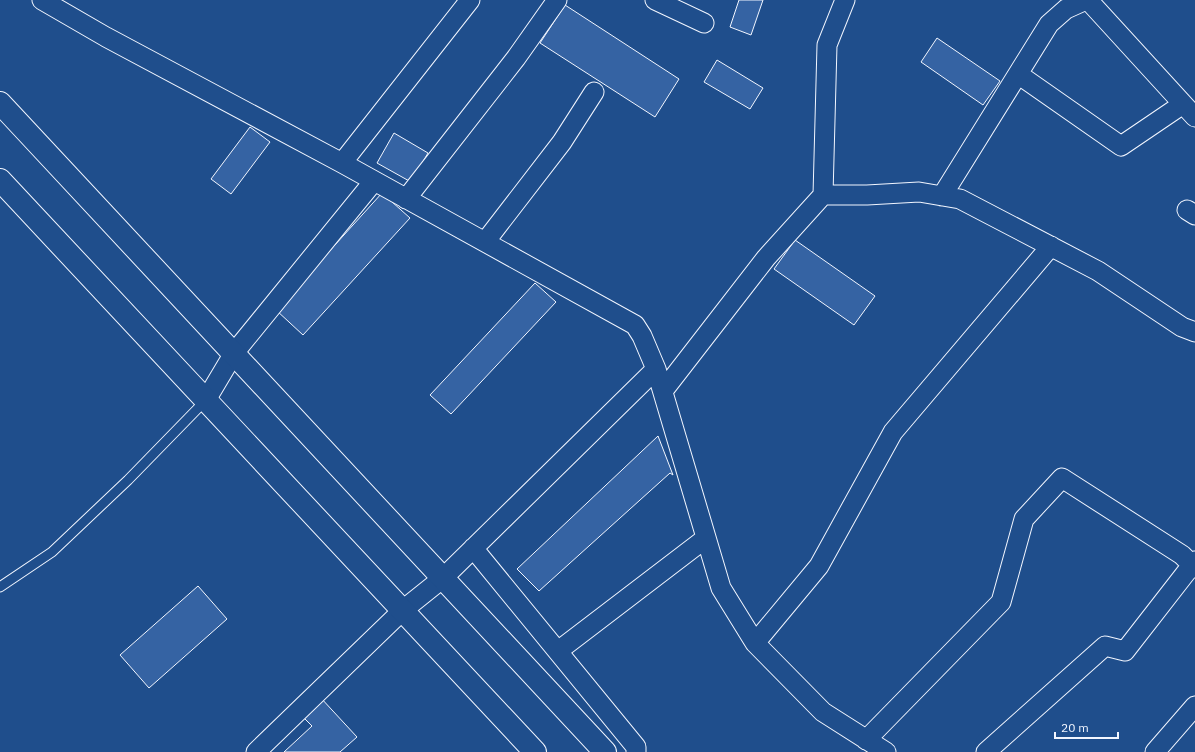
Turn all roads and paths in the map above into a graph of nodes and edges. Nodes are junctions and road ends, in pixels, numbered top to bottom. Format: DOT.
graph roads {
  1 [pos="43,0"];
  2 [pos="470,0"];
  3 [pos="557,0"];
  4 [pos="655,0"];
  5 [pos="845,0"];
  6 [pos="1087,0"];
  7 [pos="1061,4"];
  8 [pos="1106,7"];
  9 [pos="704,23"];
  10 [pos="1018,74"];
  11 [pos="594,92"];
  12 [pos="0,103"];
  13 [pos="1189,111"];
  14 [pos="342,163"];
  15 [pos="0,180"];
  16 [pos="374,181"];
  17 [pos="823,195"];
  18 [pos="942,196"];
  19 [pos="406,199"];
  20 [pos="485,242"];
  21 [pos="1051,246"];
  22 [pos="1195,332"];
  23 [pos="234,353"];
  24 [pos="656,369"];
  25 [pos="663,391"];
  26 [pos="206,400"];
  27 [pos="706,538"];
  28 [pos="473,548"];
  29 [pos="1194,564"];
  30 [pos="443,578"];
  31 [pos="0,587"];
  32 [pos="403,610"];
  33 [pos="755,643"];
  34 [pos="558,651"];
  35 [pos="1195,706"];
  36 [pos="866,740"];
  37 [pos="256,752"];
  38 [pos="535,752"];
  39 [pos="605,752"];
  40 [pos="636,752"];
  41 [pos="886,752"];
  42 [pos="986,752"];
  43 [pos="1156,752"];
  1 -- 14 [label="street"];
  2 -- 14 [label="street"];
  3 -- 19 [label="street"];
  4 -- 9 [label="street"];
  5 -- 17 [label="street"];
  6 -- 7 [label="street"];
  6 -- 8 [label="street"];
  7 -- 10 [label="street"];
  8 -- 13 [label="street"];
  10 -- 13 [label="street"];
  10 -- 18 [label="street"];
  11 -- 20 [label="street"];
  12 -- 23 [label="main road"];
  14 -- 16 [label="street"];
  15 -- 26 [label="main road"];
  16 -- 19 [label="street"];
  16 -- 23 [label="street"];
  17 -- 18 [label="street"];
  17 -- 25 [label="street"];
  18 -- 21 [label="street"];
  19 -- 20 [label="street"];
  20 -- 24 [label="street"];
  21 -- 22 [label="street"];
  21 -- 33 [label="street"];
  23 -- 26 [label="street"];
  23 -- 30 [label="main road"];
  24 -- 25 [label="street"];
  24 -- 28 [label="street"];
  25 -- 27 [label="street"];
  26 -- 31 [label="lane"];
  26 -- 32 [label="main road"];
  27 -- 33 [label="street"];
  27 -- 34 [label="street"];
  28 -- 30 [label="street"];
  28 -- 34 [label="street"];
  29 -- 36 [label="street"];
  29 -- 42 [label="street"];
  30 -- 32 [label="street"];
  30 -- 39 [label="main road"];
  32 -- 37 [label="street"];
  32 -- 38 [label="main road"];
  33 -- 36 [label="street"];
  34 -- 40 [label="street"];
  35 -- 43 [label="street"];
  36 -- 41 [label="street"];
}
